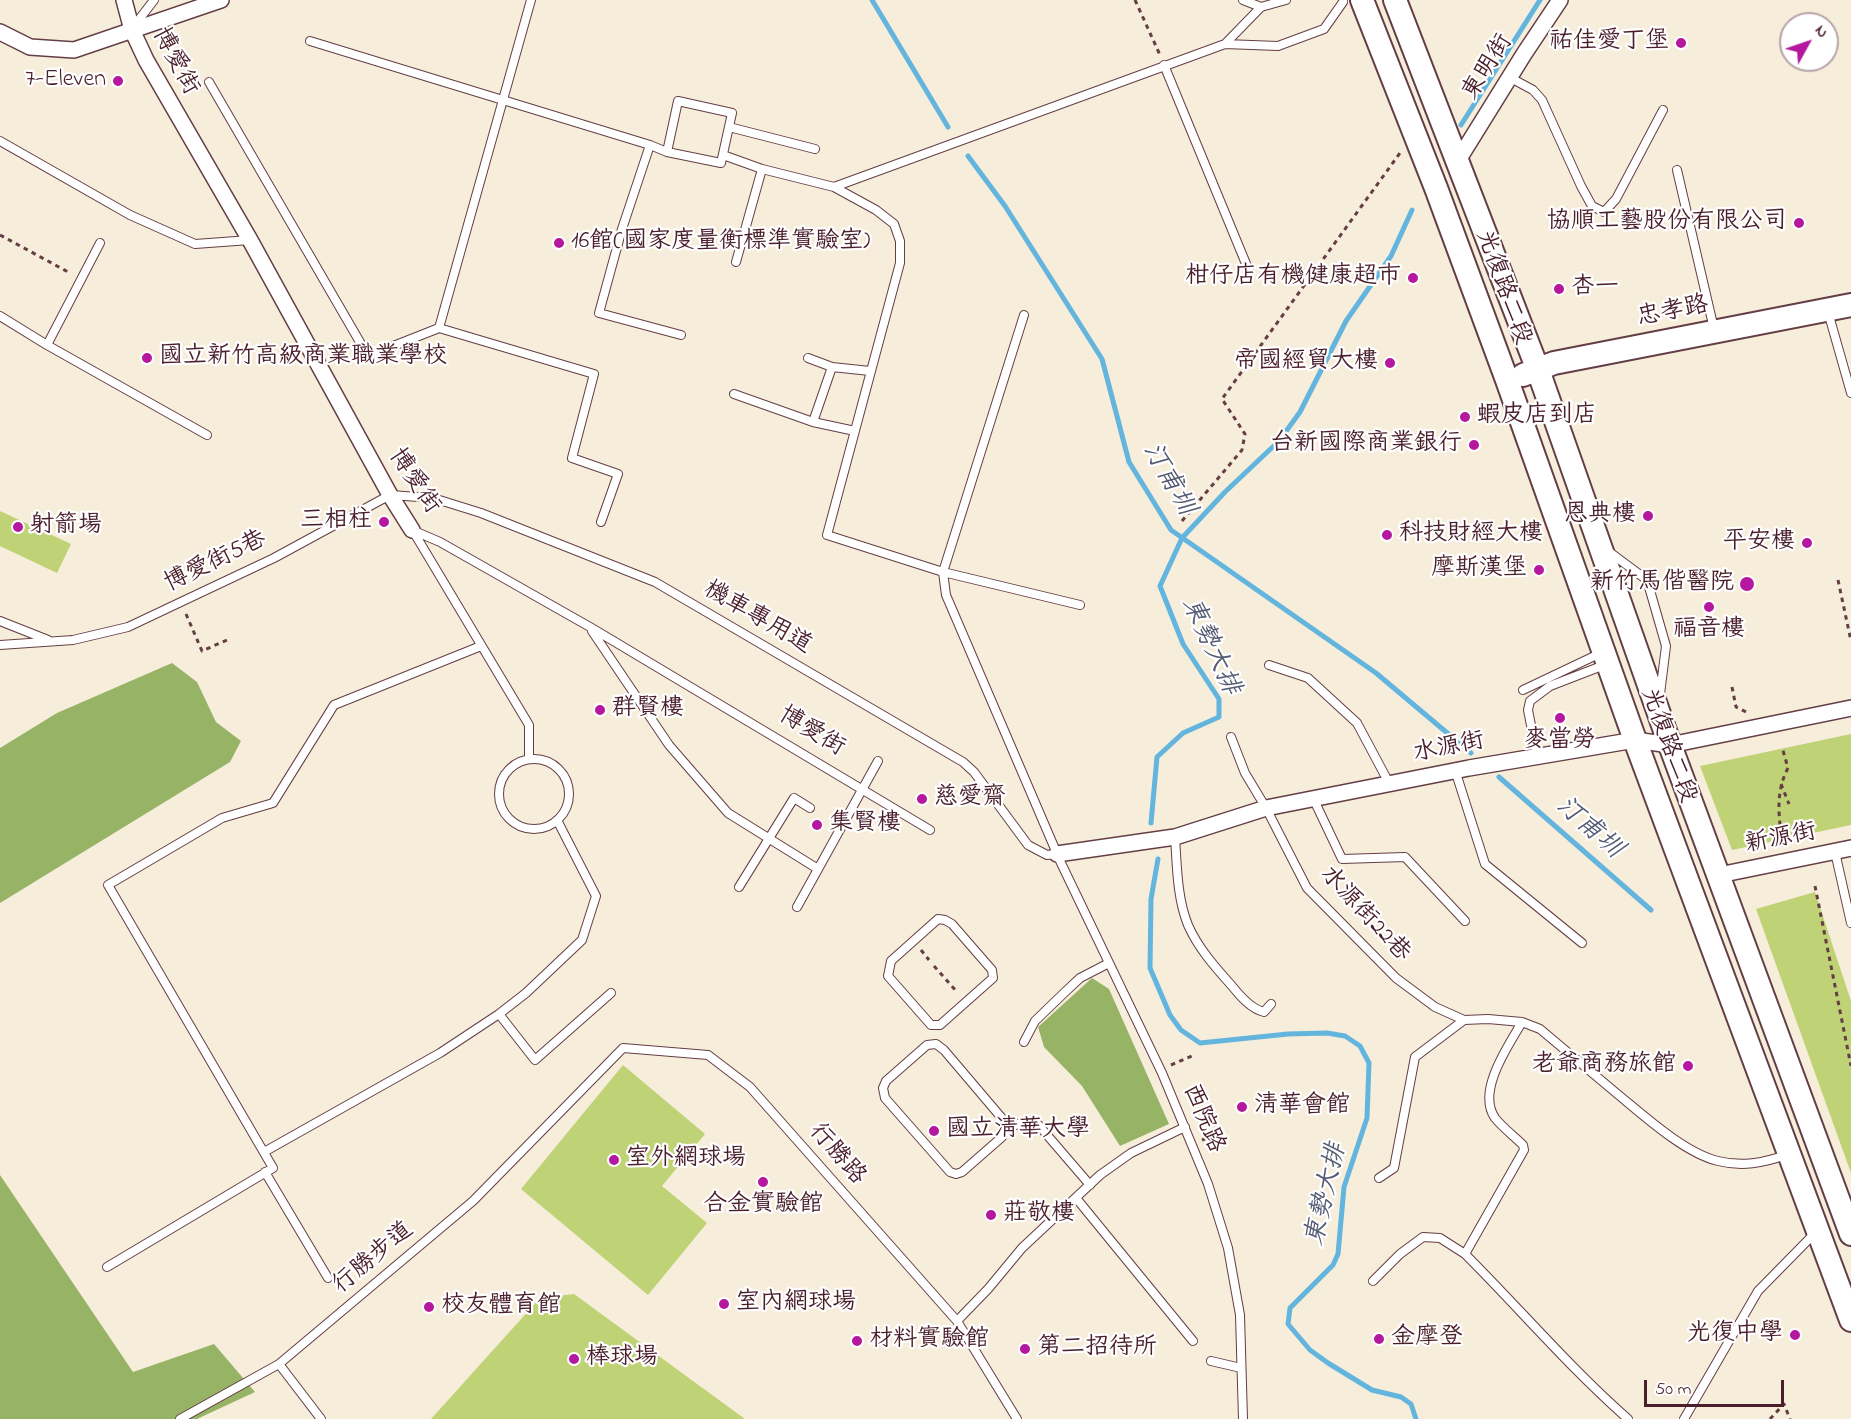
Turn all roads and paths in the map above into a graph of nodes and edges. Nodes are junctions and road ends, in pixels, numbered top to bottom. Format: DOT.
graph roads {
  1 [pos="124,0"];
  2 [pos="154,0"];
  3 [pos="221,0"];
  4 [pos="531,0"];
  5 [pos="1135,0"];
  6 [pos="1244,0"];
  7 [pos="1286,0"];
  8 [pos="1347,0"];
  9 [pos="1395,0"];
  10 [pos="1560,0"];
  11 [pos="1261,7"];
  12 [pos="132,30"];
  13 [pos="0,32"];
  14 [pos="310,41"];
  15 [pos="1225,44"];
  16 [pos="1164,65"];
  17 [pos="1509,77"];
  18 [pos="209,82"];
  19 [pos="504,101"];
  20 [pos="1663,110"];
  21 [pos="729,127"];
  22 [pos="1414,136"];
  23 [pos="0,141"];
  24 [pos="650,145"];
  25 [pos="815,149"];
  26 [pos="667,152"];
  27 [pos="723,155"];
  28 [pos="1458,162"];
  29 [pos="762,169"];
  30 [pos="1677,170"];
  31 [pos="834,187"];
  32 [pos="0,235"];
  33 [pos="250,240"];
  34 [pos="100,243"];
  35 [pos="736,262"];
  36 [pos="1249,271"];
  37 [pos="82,279"];
  38 [pos="1851,305"];
  39 [pos="1827,311"];
  40 [pos="1024,315"];
  41 [pos="0,316"];
  42 [pos="439,328"];
  43 [pos="1715,332"];
  44 [pos="681,335"];
  45 [pos="48,345"];
  46 [pos="808,358"];
  47 [pos="832,367"];
  48 [pos="1538,370"];
  49 [pos="870,371"];
  50 [pos="1507,380"];
  51 [pos="1851,393"];
  52 [pos="734,394"];
  53 [pos="813,422"];
  54 [pos="855,431"];
  55 [pos="207,435"];
  56 [pos="390,495"];
  57 [pos="1182,520"];
  58 [pos="601,522"];
  59 [pos="412,530"];
  60 [pos="1600,545"];
  61 [pos="944,572"];
  62 [pos="1838,580"];
  63 [pos="1080,605"];
  64 [pos="185,612"];
  65 [pos="0,621"];
  66 [pos="1850,626"];
  67 [pos="590,627"];
  68 [pos="227,640"];
  69 [pos="50,641"];
  70 [pos="1851,641"];
  71 [pos="0,645"];
  72 [pos="481,646"];
  73 [pos="1606,658"];
  74 [pos="1269,664"];
  75 [pos="1732,687"];
  76 [pos="1523,690"];
  77 [pos="1851,708"];
  78 [pos="1658,710"];
  79 [pos="1755,711"];
  80 [pos="1231,737"];
  81 [pos="1635,740"];
  82 [pos="1670,745"];
  83 [pos="1782,747"];
  84 [pos="1537,756"];
  85 [pos="529,759"];
  86 [pos="878,761"];
  87 [pos="1455,771"];
  88 [pos="1781,782"];
  89 [pos="1389,783"];
  90 [pos="862,789"];
  91 [pos="1313,798"];
  92 [pos="1789,804"];
  93 [pos="810,808"];
  94 [pos="1266,808"];
  95 [pos="557,820"];
  96 [pos="930,830"];
  97 [pos="1175,837"];
  98 [pos="770,839"];
  99 [pos="1782,843"];
  100 [pos="1851,848"];
  101 [pos="1835,852"];
  102 [pos="1057,854"];
  103 [pos="818,869"];
  104 [pos="1719,875"];
  105 [pos="1815,886"];
  106 [pos="739,887"];
  107 [pos="797,907"];
  108 [pos="1465,921"];
  109 [pos="1851,922"];
  110 [pos="1582,943"];
  111 [pos="1109,963"];
  112 [pos="934,966"];
  113 [pos="611,993"];
  114 [pos="967,1002"];
  115 [pos="1272,1004"];
  116 [pos="499,1014"];
  117 [pos="1464,1020"];
  118 [pos="1522,1022"];
  119 [pos="1024,1042"];
  120 [pos="1194,1054"];
  121 [pos="1169,1066"];
  122 [pos="1851,1066"];
  123 [pos="572,1101"];
  124 [pos="1201,1111"];
  125 [pos="1205,1120"];
  126 [pos="1185,1127"];
  127 [pos="1213,1128"];
  128 [pos="1005,1130"];
  129 [pos="1193,1144"];
  130 [pos="264,1152"];
  131 [pos="1790,1154"];
  132 [pos="265,1172"];
  133 [pos="1379,1178"];
  134 [pos="1090,1185"];
  135 [pos="1076,1198"];
  136 [pos="1818,1229"];
  137 [pos="1851,1234"];
  138 [pos="1465,1254"];
  139 [pos="107,1267"];
  140 [pos="328,1278"];
  141 [pos="1373,1281"];
  142 [pos="1851,1320"];
  143 [pos="957,1321"];
  144 [pos="1193,1341"];
  145 [pos="1211,1361"];
  146 [pos="279,1364"];
  147 [pos="1241,1368"];
  148 [pos="180,1419"];
  149 [pos="321,1419"];
  150 [pos="1017,1419"];
  151 [pos="1243,1419"];
  152 [pos="1628,1419"];
  153 [pos="1684,1419"];
  154 [pos="1770,1419"];
  155 [pos="1790,1419"];
  1 -- 12 [label="street, 博愛街"];
  2 -- 12 [label="lane"];
  3 -- 12 [label="street"];
  4 -- 19 [label="lane"];
  5 -- 16 [label="path"];
  6 -- 11 [label="lane"];
  7 -- 11 [label="lane"];
  8 -- 15 [label="lane"];
  8 -- 22 [label="main road"];
  9 -- 28 [label="main road, 光復路二段"];
  10 -- 17 [label="street, 東明街"];
  11 -- 15 [label="lane"];
  12 -- 13 [label="street"];
  12 -- 33 [label="street, 博愛街"];
  14 -- 19 [label="lane"];
  15 -- 16 [label="lane"];
  16 -- 31 [label="lane"];
  16 -- 36 [label="lane"];
  17 -- 20 [label="lane"];
  17 -- 28 [label="street, 東明街"];
  18 -- 42 [label="lane"];
  19 -- 24 [label="lane"];
  19 -- 42 [label="lane"];
  21 -- 25 [label="lane"];
  21 -- 26 [label="lane"];
  21 -- 27 [label="lane"];
  22 -- 50 [label="main road, 光復路二段"];
  22 -- 57 [label="path"];
  23 -- 33 [label="lane"];
  24 -- 26 [label="lane"];
  24 -- 44 [label="lane"];
  26 -- 27 [label="lane"];
  27 -- 29 [label="lane"];
  28 -- 48 [label="main road, 光復路二段"];
  29 -- 31 [label="lane"];
  29 -- 35 [label="lane"];
  30 -- 43 [label="lane"];
  31 -- 49 [label="lane"];
  32 -- 37 [label="path"];
  33 -- 56 [label="street, 博愛街"];
  34 -- 37 [label="lane"];
  37 -- 45 [label="lane"];
  38 -- 39 [label="main road, 忠孝路"];
  39 -- 43 [label="main road, 忠孝路"];
  39 -- 51 [label="lane"];
  40 -- 61 [label="lane"];
  41 -- 45 [label="lane"];
  42 -- 58 [label="lane"];
  43 -- 48 [label="main road, 忠孝路"];
  45 -- 55 [label="lane"];
  46 -- 47 [label="lane"];
  47 -- 49 [label="lane"];
  47 -- 53 [label="lane"];
  48 -- 50 [label="main road, 忠孝路"];
  48 -- 60 [label="main road, 光復路二段"];
  49 -- 54 [label="lane"];
  50 -- 73 [label="main road, 光復路二段"];
  52 -- 53 [label="lane"];
  53 -- 54 [label="lane"];
  54 -- 61 [label="lane"];
  56 -- 59 [label="street, 博愛街"];
  56 -- 69 [label="lane, 博愛街5巷"];
  56 -- 102 [label="lane, 機車專用道"];
  59 -- 67 [label="lane, 博愛街"];
  59 -- 72 [label="lane"];
  60 -- 78 [label="main road, 光復路二段"];
  60 -- 78 [label="lane"];
  61 -- 63 [label="lane"];
  61 -- 102 [label="lane, 西院路"];
  62 -- 66 [label="path"];
  64 -- 68 [label="path"];
  65 -- 69 [label="lane, 博愛街5巷"];
  66 -- 70 [label="path"];
  67 -- 90 [label="lane, 博愛街"];
  67 -- 98 [label="lane"];
  69 -- 71 [label="lane, 博愛街5巷"];
  72 -- 85 [label="lane"];
  72 -- 130 [label="lane"];
  73 -- 76 [label="lane"];
  73 -- 81 [label="main road, 光復路二段"];
  73 -- 84 [label="lane"];
  74 -- 89 [label="lane"];
  75 -- 79 [label="path"];
  77 -- 82 [label="street, 水源街"];
  78 -- 82 [label="main road, 光復路二段"];
  80 -- 94 [label="lane, 水源街22巷"];
  81 -- 82 [label="street, 水源街"];
  81 -- 84 [label="street, 水源街"];
  81 -- 131 [label="main road, 光復路二段"];
  82 -- 104 [label="main road, 光復路二段"];
  83 -- 88 [label="path"];
  84 -- 87 [label="street, 水源街"];
  85 -- 95 [label="lane"];
  85 -- 95 [label="lane"];
  86 -- 90 [label="lane"];
  87 -- 89 [label="street, 水源街"];
  87 -- 110 [label="lane"];
  88 -- 92 [label="path"];
  88 -- 99 [label="path"];
  89 -- 91 [label="street, 水源街"];
  90 -- 96 [label="lane, 博愛街"];
  90 -- 103 [label="lane"];
  91 -- 94 [label="street, 水源街"];
  91 -- 108 [label="lane"];
  93 -- 98 [label="lane"];
  94 -- 97 [label="street, 水源街"];
  94 -- 117 [label="lane, 水源街22巷"];
  95 -- 116 [label="lane"];
  97 -- 102 [label="street, 水源街"];
  97 -- 115 [label="lane"];
  98 -- 103 [label="lane"];
  98 -- 106 [label="lane"];
  100 -- 101 [label="street, 新源街"];
  101 -- 104 [label="street, 新源街"];
  101 -- 109 [label="lane"];
  102 -- 111 [label="lane, 西院路"];
  103 -- 107 [label="lane"];
  104 -- 137 [label="main road, 光復路二段"];
  105 -- 122 [label="path"];
  111 -- 119 [label="lane"];
  111 -- 126 [label="lane, 西院路"];
  112 -- 114 [label="path"];
  113 -- 116 [label="lane"];
  114 -- 114 [label="lane"];
  116 -- 130 [label="lane"];
  117 -- 118 [label="lane"];
  117 -- 133 [label="lane"];
  118 -- 131 [label="lane"];
  118 -- 138 [label="lane"];
  120 -- 121 [label="path"];
  123 -- 143 [label="lane, 行勝路"];
  123 -- 146 [label="lane, 行勝步道"];
  124 -- 125 [label="path"];
  126 -- 129 [label="lane, 西院路"];
  126 -- 134 [label="lane"];
  127 -- 129 [label="path"];
  128 -- 128 [label="lane"];
  128 -- 134 [label="lane"];
  129 -- 147 [label="lane, 西院路"];
  130 -- 132 [label="lane"];
  131 -- 136 [label="main road, 光復路二段"];
  132 -- 139 [label="lane"];
  132 -- 140 [label="lane"];
  134 -- 135 [label="lane"];
  135 -- 143 [label="lane"];
  135 -- 144 [label="lane"];
  136 -- 142 [label="main road, 光復路二段"];
  136 -- 153 [label="lane"];
  138 -- 141 [label="lane"];
  138 -- 152 [label="lane"];
  143 -- 150 [label="lane, 行勝路"];
  145 -- 147 [label="lane"];
  146 -- 148 [label="lane, 行勝步道"];
  146 -- 149 [label="lane"];
  147 -- 151 [label="lane, 西院路"];
  154 -- 155 [label="path"];
}
